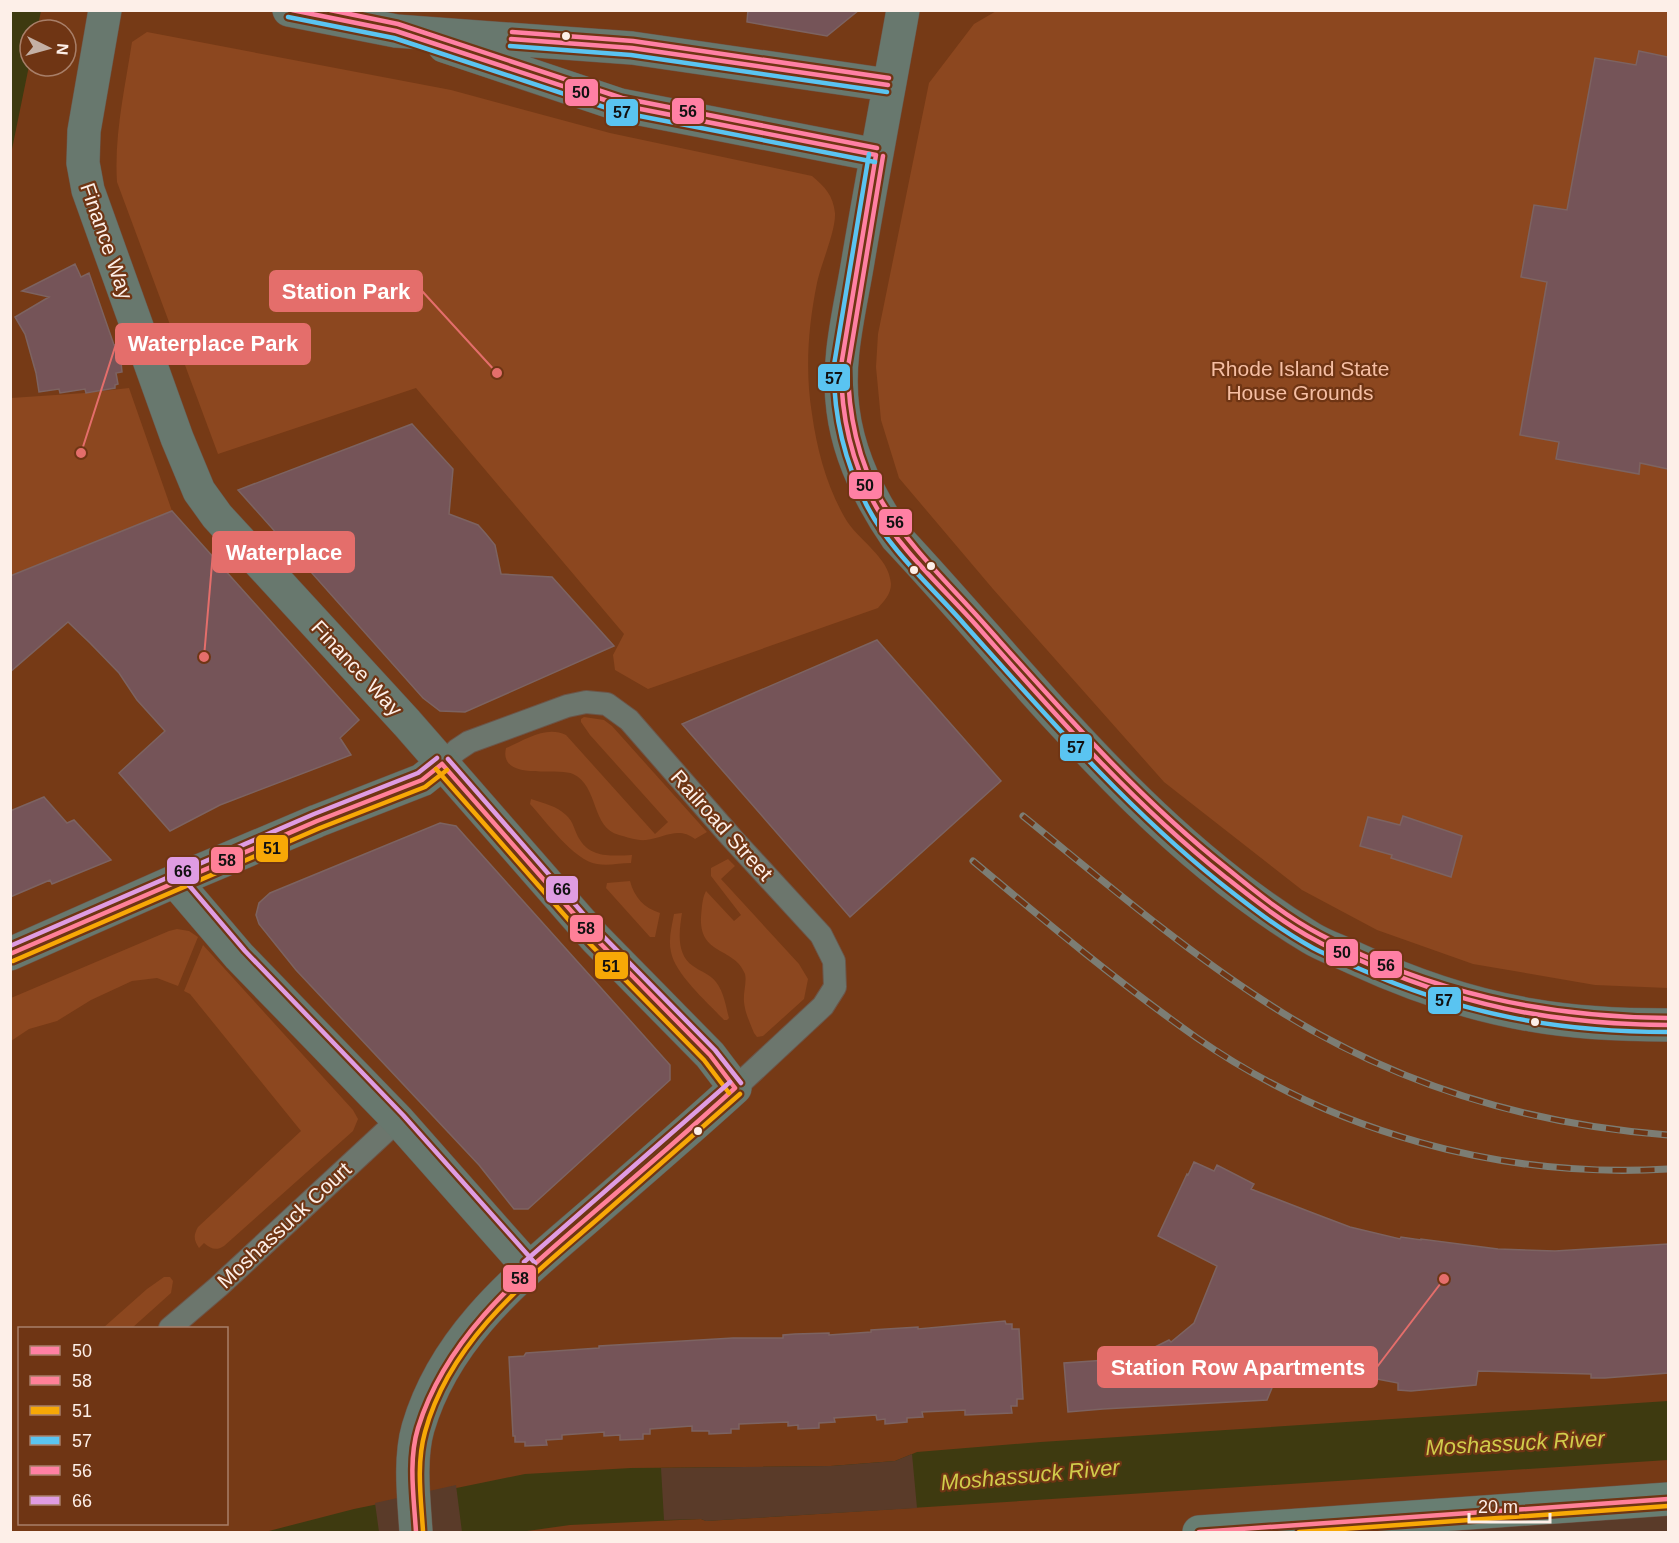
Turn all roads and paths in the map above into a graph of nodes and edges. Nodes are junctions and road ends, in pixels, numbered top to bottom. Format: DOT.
graph roads {
  1 [pos="105,10"];
  2 [pos="289,10"];
  3 [pos="909,16"];
  4 [pos="396,31"];
  5 [pos="888,86"];
  6 [pos="876,155"];
  7 [pos="442,764"];
  8 [pos="175,881"];
  9 [pos="10,954"];
  10 [pos="1668,1025"];
  11 [pos="735,1088"];
  12 [pos="398,1120"];
  13 [pos="529,1268"];
  14 [pos="172,1327"];
  15 [pos="1668,1499"];
  16 [pos="416,1533"];
  17 [pos="1199,1533"];
  1 -- 7 [label="street, Finance Way"];
  2 -- 4 [label="street"];
  3 -- 5 [label="street"];
  4 -- 5 [label="street"];
  4 -- 6 [label="street"];
  5 -- 6 [label="street"];
  6 -- 10 [label="street"];
  7 -- 8 [label="street"];
  7 -- 11 [label="street, Finance Way"];
  7 -- 11 [label="street, Railroad Street"];
  8 -- 9 [label="street"];
  8 -- 12 [label="street"];
  11 -- 13 [label="street"];
  12 -- 13 [label="street"];
  12 -- 14 [label="street, Moshassuck Court"];
  13 -- 16 [label="street"];
  15 -- 17 [label="main road"];
}
